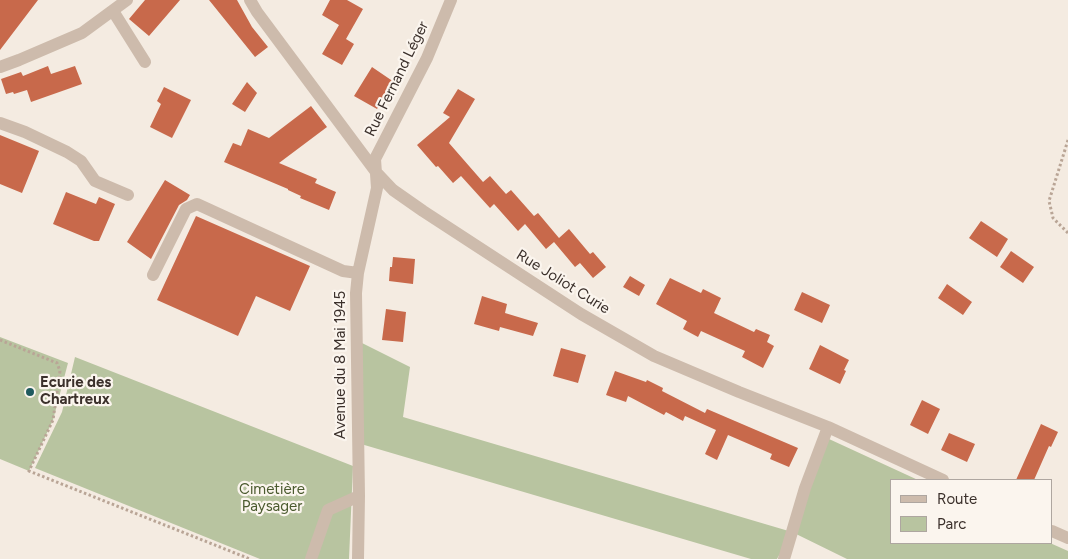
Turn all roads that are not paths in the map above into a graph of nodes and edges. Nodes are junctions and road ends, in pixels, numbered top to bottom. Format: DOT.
graph roads {
  1 [pos="250,0"];
  2 [pos="451,0"];
  3 [pos="119,4"];
  4 [pos="145,62"];
  5 [pos="0,67"];
  6 [pos="0,123"];
  7 [pos="376,172"];
  8 [pos="128,195"];
  9 [pos="358,273"];
  10 [pos="153,275"];
  11 [pos="828,427"];
  12 [pos="941,479"];
  13 [pos="359,496"];
  14 [pos="1053,531"];
  15 [pos="1068,538"];
  16 [pos="311,559"];
  17 [pos="358,559"];
  18 [pos="784,559"];
  1 -- 7 [label="street, Rue Joliot Curie"];
  2 -- 7 [label="street, Rue Fernand Léger"];
  3 -- 4 [label="street"];
  3 -- 5 [label="street"];
  6 -- 8 [label="street"];
  7 -- 9 [label="street, Avenue du 8 Mai 1945"];
  7 -- 11 [label="street, Rue Joliot Curie"];
  9 -- 10 [label="street"];
  9 -- 13 [label="street, Avenue du 8 Mai 1945"];
  11 -- 12 [label="street, Rue Joliot Curie"];
  11 -- 18 [label="street"];
  13 -- 16 [label="street"];
  13 -- 17 [label="street, Avenue du 8 Mai 1945"];
  14 -- 15 [label="street"];
}
